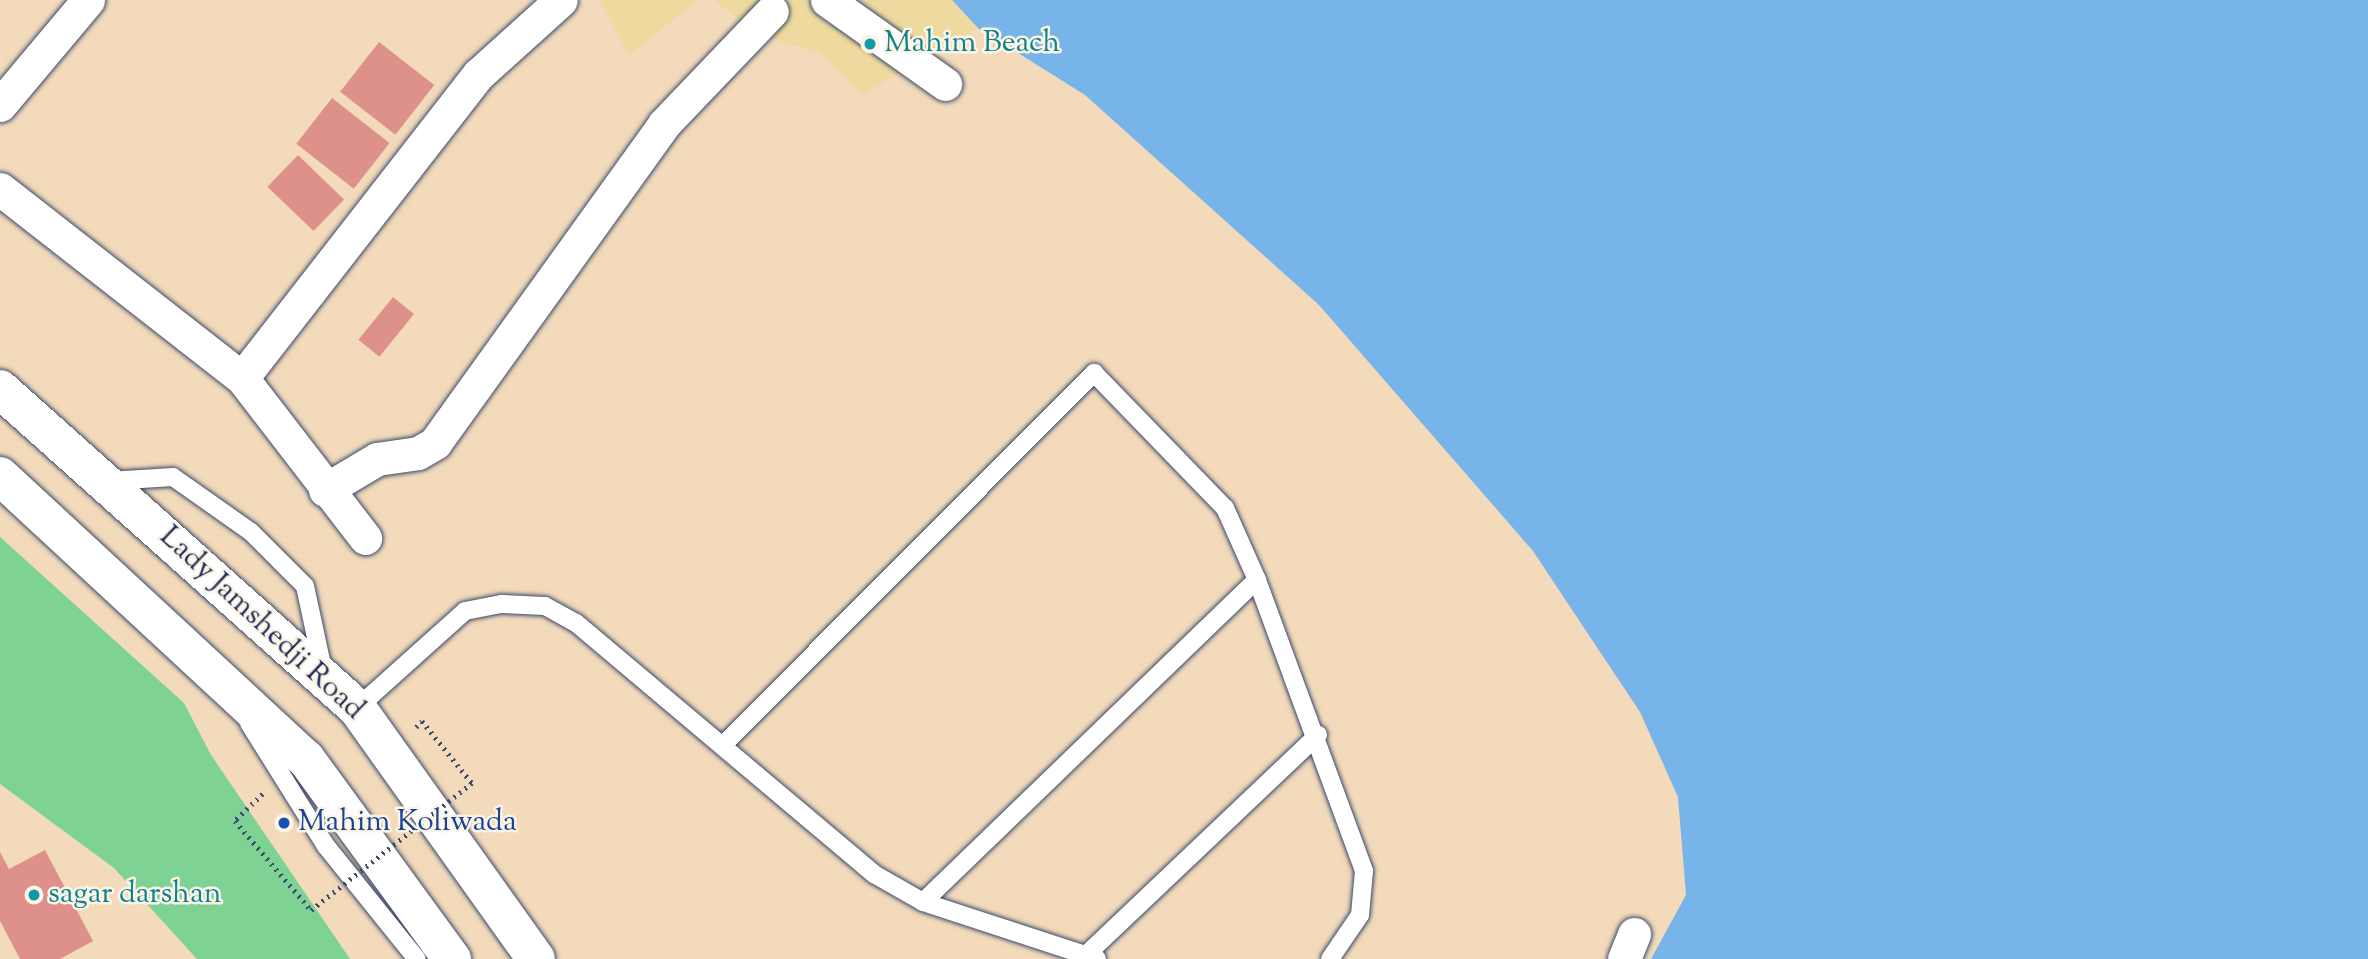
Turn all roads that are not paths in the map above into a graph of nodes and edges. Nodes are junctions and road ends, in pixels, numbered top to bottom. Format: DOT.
graph roads {
  1 [pos="88,0"];
  2 [pos="561,0"];
  3 [pos="827,0"];
  4 [pos="769,4"];
  5 [pos="945,84"];
  6 [pos="0,105"];
  7 [pos="0,189"];
  8 [pos="242,379"];
  9 [pos="0,389"];
  10 [pos="0,476"];
  11 [pos="105,481"];
  12 [pos="325,490"];
  13 [pos="365,538"];
  14 [pos="1257,580"];
  15 [pos="325,679"];
  16 [pos="231,689"];
  17 [pos="357,708"];
  18 [pos="1318,735"];
  19 [pos="722,746"];
  20 [pos="923,902"];
  21 [pos="1092,957"];
  22 [pos="417,959"];
  23 [pos="452,959"];
  24 [pos="536,959"];
  25 [pos="1330,959"];
  1 -- 6 [label="street"];
  2 -- 8 [label="street"];
  3 -- 5 [label="street"];
  4 -- 12 [label="street"];
  7 -- 8 [label="street"];
  8 -- 12 [label="street"];
  9 -- 11 [label="main road, Lady Jamshedji Road"];
  10 -- 16 [label="main road"];
  11 -- 15 [label="main road, Lady Jamshedji Road"];
  11 -- 15 [label="lane"];
  12 -- 13 [label="street"];
  14 -- 18 [label="lane"];
  14 -- 19 [label="lane"];
  14 -- 20 [label="lane"];
  15 -- 17 [label="main road, Lady Jamshedji Road"];
  16 -- 22 [label="lane"];
  16 -- 23 [label="main road"];
  17 -- 19 [label="lane"];
  17 -- 24 [label="main road, Lady Jamshedji Road"];
  18 -- 21 [label="lane"];
  18 -- 25 [label="lane"];
  19 -- 20 [label="lane"];
  20 -- 21 [label="lane"];
}
